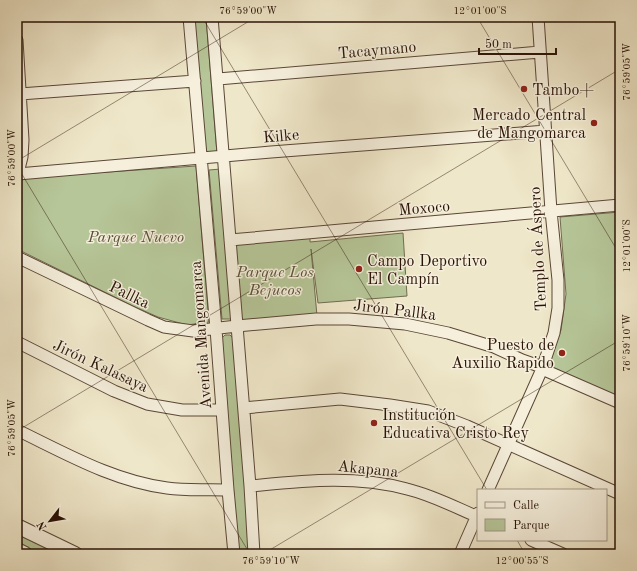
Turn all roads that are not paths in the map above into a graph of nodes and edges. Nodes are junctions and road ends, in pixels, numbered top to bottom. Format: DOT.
graph roads {
  1 [pos="189,17"];
  2 [pos="212,17"];
  3 [pos="538,17"];
  4 [pos="17,40"];
  5 [pos="540,52"];
  6 [pos="218,79"];
  7 [pos="195,81"];
  8 [pos="20,94"];
  9 [pos="546,131"];
  10 [pos="224,156"];
  11 [pos="201,158"];
  12 [pos="18,176"];
  13 [pos="620,205"];
  14 [pos="551,212"];
  15 [pos="230,240"];
  16 [pos="17,257"];
  17 [pos="237,326"];
  18 [pos="216,329"];
  19 [pos="17,342"];
  20 [pos="542,368"];
  21 [pos="620,402"];
  22 [pos="244,408"];
  23 [pos="222,410"];
  24 [pos="17,430"];
  25 [pos="508,445"];
  26 [pos="250,486"];
  27 [pos="488,489"];
  28 [pos="228,490"];
  29 [pos="620,494"];
  30 [pos="477,516"];
  31 [pos="477,518"];
  32 [pos="17,526"];
  33 [pos="532,541"];
  34 [pos="17,550"];
  35 [pos="25,554"];
  36 [pos="75,554"];
  37 [pos="234,554"];
  38 [pos="254,554"];
  39 [pos="460,554"];
  40 [pos="563,554"];
  1 -- 7 [label="street, Avenida Mangomarca"];
  2 -- 6 [label="street"];
  3 -- 5 [label="street, Templo de Áspero"];
  4 -- 8 [label="street"];
  5 -- 6 [label="street, Tacaymano"];
  5 -- 9 [label="street, Templo de Áspero"];
  6 -- 10 [label="street"];
  7 -- 8 [label="street"];
  7 -- 11 [label="street, Avenida Mangomarca"];
  8 -- 12 [label="street"];
  9 -- 10 [label="street, Kilke"];
  9 -- 14 [label="street, Templo de Áspero"];
  10 -- 11 [label="street, Kilke"];
  10 -- 15 [label="street"];
  11 -- 12 [label="street, Kilke"];
  11 -- 18 [label="street, Avenida Mangomarca"];
  13 -- 14 [label="street, Moxoco"];
  14 -- 15 [label="street, Moxoco"];
  14 -- 20 [label="street, Templo de Áspero"];
  15 -- 17 [label="street"];
  16 -- 18 [label="street, Pallka"];
  17 -- 18 [label="street, Pallka"];
  17 -- 20 [label="street, Jirón Pallka"];
  17 -- 22 [label="street"];
  18 -- 23 [label="street, Avenida Mangomarca"];
  19 -- 23 [label="street, Jirón Kalasaya"];
  20 -- 21 [label="street"];
  20 -- 25 [label="street, Templo de Áspero"];
  22 -- 25 [label="street"];
  22 -- 26 [label="street"];
  23 -- 28 [label="street, Avenida Mangomarca"];
  24 -- 28 [label="street"];
  25 -- 27 [label="street, Templo de Áspero"];
  25 -- 29 [label="street"];
  26 -- 30 [label="street, Akapana"];
  26 -- 38 [label="street"];
  28 -- 37 [label="street, Avenida Mangomarca"];
  31 -- 39 [label="street"];
  32 -- 36 [label="street"];
  33 -- 40 [label="street"];
  34 -- 35 [label="street"];
}
